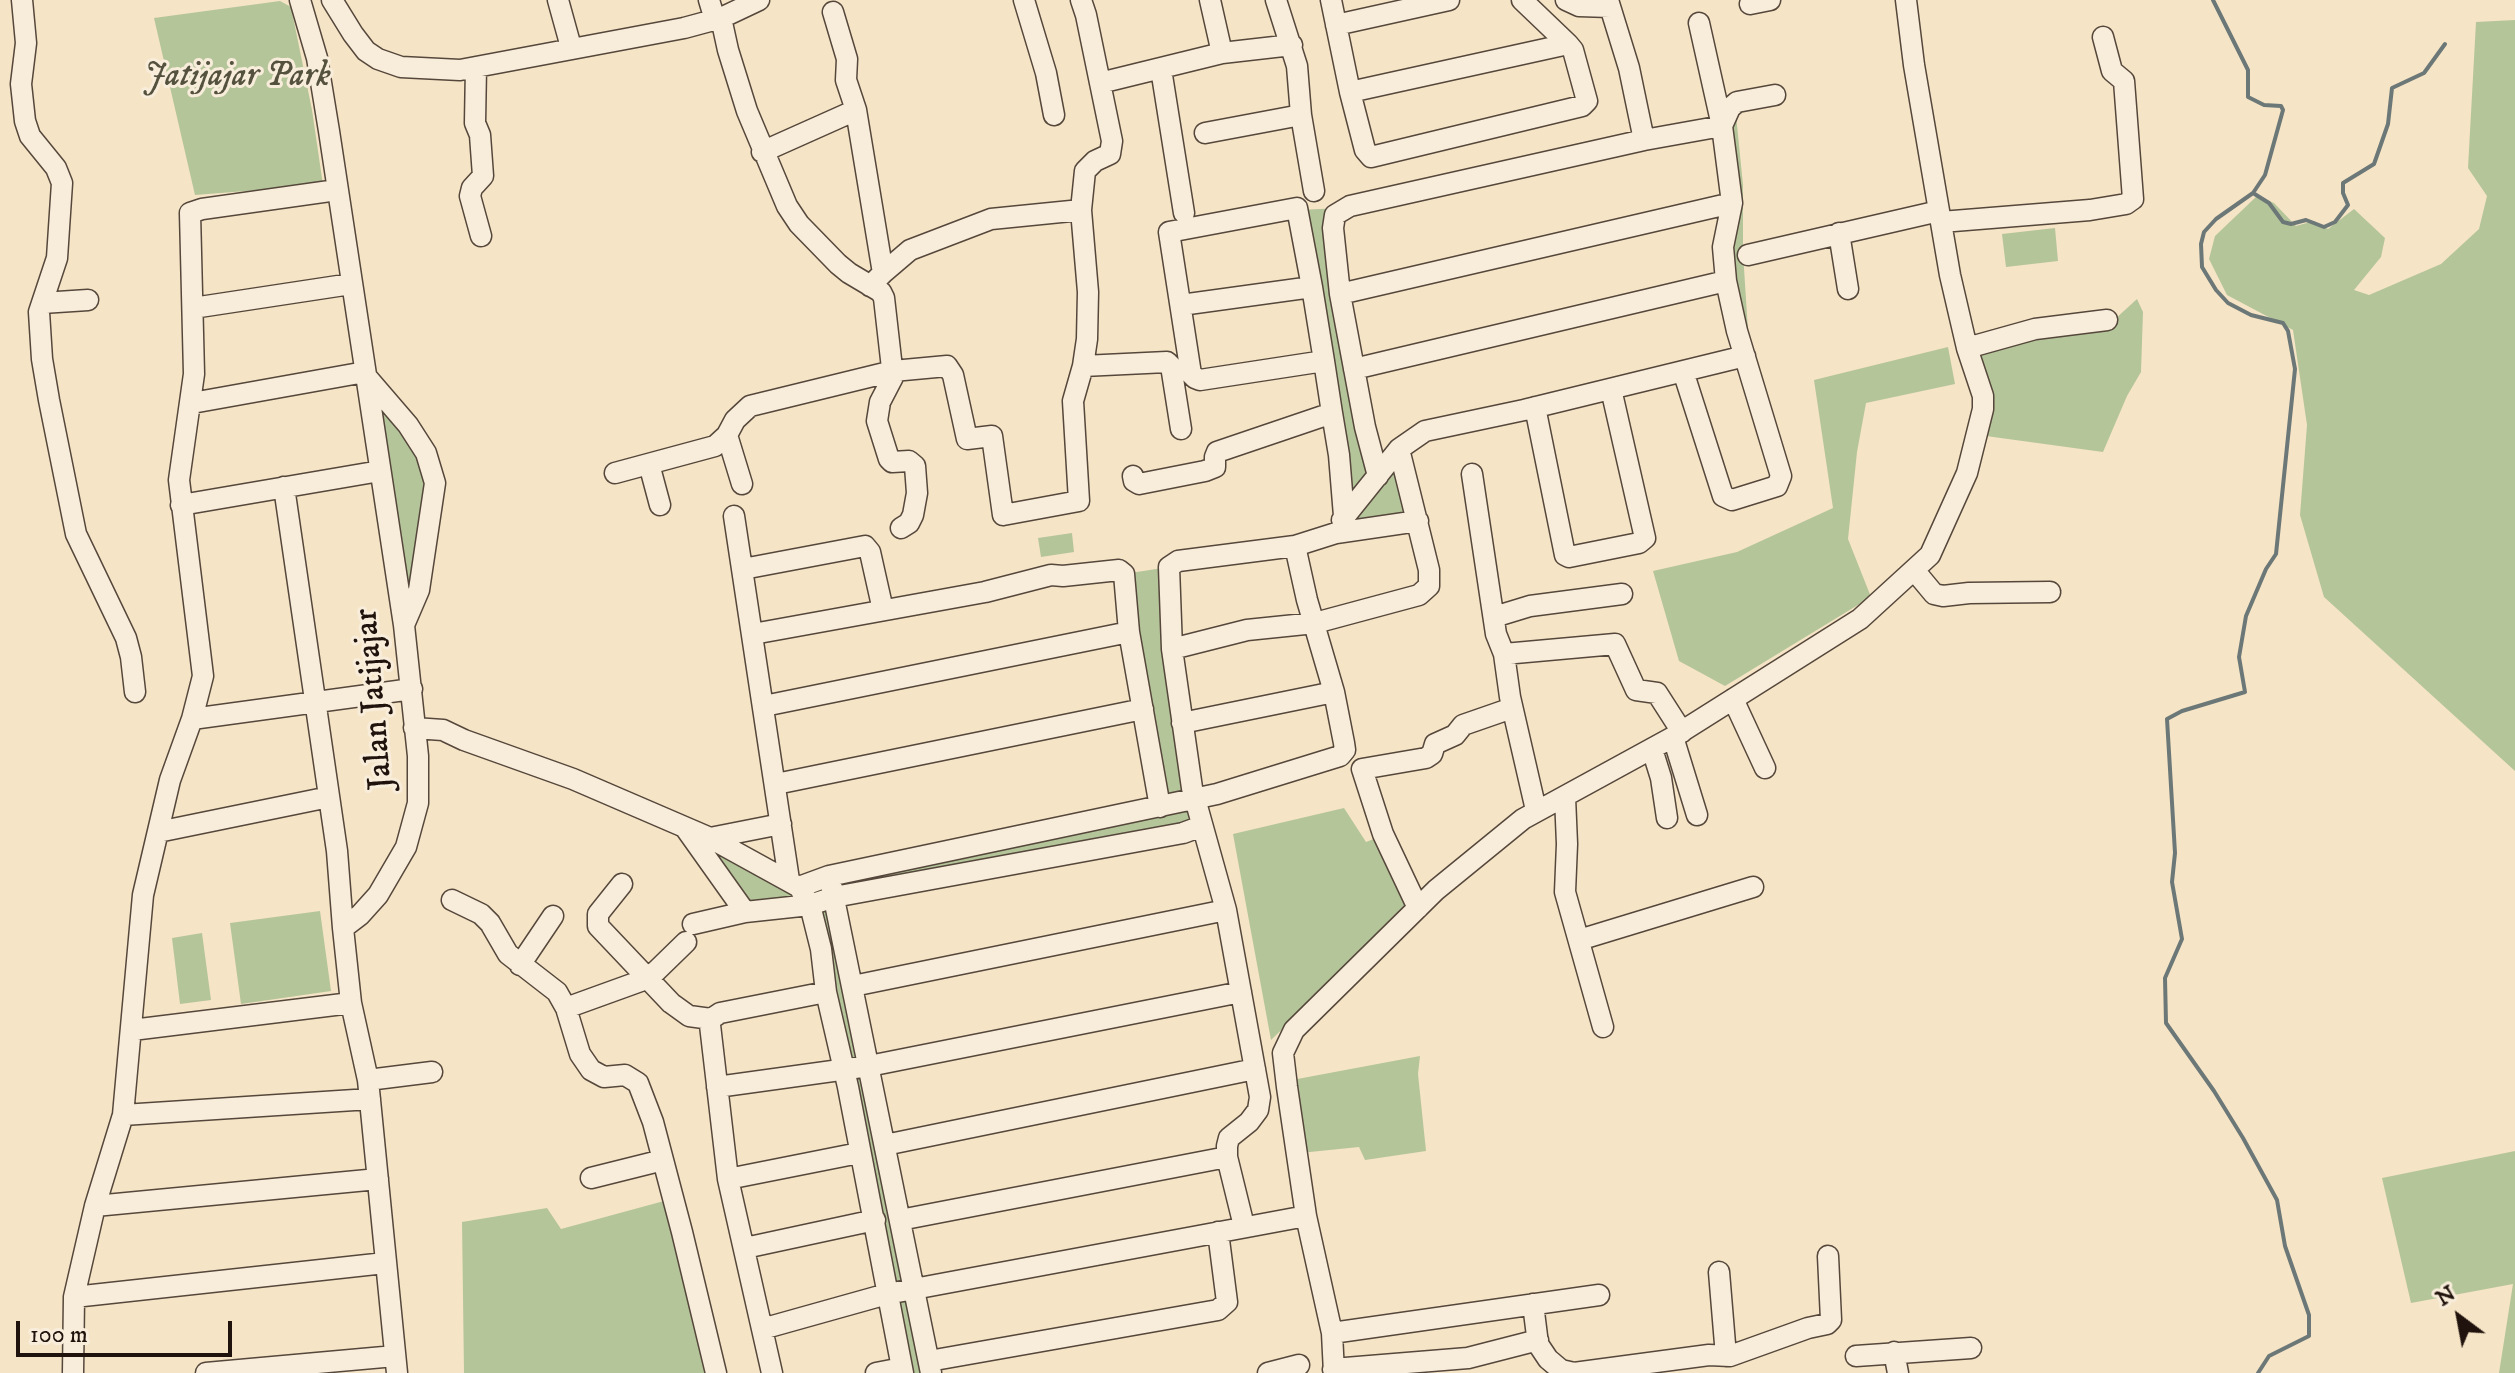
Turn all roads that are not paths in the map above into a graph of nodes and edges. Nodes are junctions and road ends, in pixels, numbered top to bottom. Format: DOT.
graph roads {
  1 [pos="22,0"];
  2 [pos="300,0"];
  3 [pos="332,0"];
  4 [pos="558,0"];
  5 [pos="759,0"];
  6 [pos="1024,0"];
  7 [pos="1081,0"];
  8 [pos="1210,0"];
  9 [pos="1276,0"];
  10 [pos="1331,0"];
  11 [pos="1449,0"];
  12 [pos="1522,0"];
  13 [pos="1566,0"];
  14 [pos="1906,0"];
  15 [pos="1609,4"];
  16 [pos="715,12"];
  17 [pos="833,12"];
  18 [pos="1699,23"];
  19 [pos="1336,25"];
  20 [pos="2103,37"];
  21 [pos="1568,44"];
  22 [pos="1292,45"];
  23 [pos="571,47"];
  24 [pos="1222,53"];
  25 [pos="476,67"];
  26 [pos="1161,69"];
  27 [pos="1100,83"];
  28 [pos="1350,92"];
  29 [pos="1775,95"];
  30 [pos="856,110"];
  31 [pos="1054,115"];
  32 [pos="1301,115"];
  33 [pos="1722,126"];
  34 [pos="1205,133"];
  35 [pos="1644,140"];
  36 [pos="762,152"];
  37 [pos="337,190"];
  38 [pos="1314,191"];
  39 [pos="1732,203"];
  40 [pos="1081,210"];
  41 [pos="1184,213"];
  42 [pos="1940,216"];
  43 [pos="1839,233"];
  44 [pos="481,236"];
  45 [pos="1748,255"];
  46 [pos="876,280"];
  47 [pos="1726,281"];
  48 [pos="351,284"];
  49 [pos="1312,287"];
  50 [pos="1848,289"];
  51 [pos="1340,294"];
  52 [pos="88,300"];
  53 [pos="42,303"];
  54 [pos="1181,305"];
  55 [pos="193,308"];
  56 [pos="2107,320"];
  57 [pos="1967,348"];
  58 [pos="1745,356"];
  59 [pos="1324,361"];
  60 [pos="1083,366"];
  61 [pos="1354,369"];
  62 [pos="893,371"];
  63 [pos="1683,371"];
  64 [pos="365,374"];
  65 [pos="1611,389"];
  66 [pos="192,403"];
  67 [pos="1535,407"];
  68 [pos="1332,413"];
  69 [pos="1181,429"];
  70 [pos="727,435"];
  71 [pos="1399,449"];
  72 [pos="649,464"];
  73 [pos="380,471"];
  74 [pos="615,473"];
  75 [pos="1472,474"];
  76 [pos="1133,476"];
  77 [pos="1378,476"];
  78 [pos="742,484"];
  79 [pos="284,487"];
  80 [pos="181,505"];
  81 [pos="660,505"];
  82 [pos="734,516"];
  83 [pos="1418,521"];
  84 [pos="1340,525"];
  85 [pos="901,528"];
  86 [pos="1295,546"];
  87 [pos="743,569"];
  88 [pos="1914,570"];
  89 [pos="2050,592"];
  90 [pos="1622,594"];
  91 [pos="883,610"];
  92 [pos="1494,617"];
  93 [pos="1315,623"];
  94 [pos="404,625"];
  95 [pos="1129,632"];
  96 [pos="753,634"];
  97 [pos="1172,649"];
  98 [pos="1504,654"];
  99 [pos="412,689"];
  100 [pos="135,692"];
  101 [pos="1334,692"];
  102 [pos="1733,699"];
  103 [pos="315,703"];
  104 [pos="764,706"];
  105 [pos="1512,708"];
  106 [pos="1143,709"];
  107 [pos="192,719"];
  108 [pos="1182,723"];
  109 [pos="414,733"];
  110 [pos="1678,734"];
  111 [pos="1652,749"];
  112 [pos="1765,768"];
  113 [pos="776,784"];
  114 [pos="329,797"];
  115 [pos="1196,797"];
  116 [pos="1565,797"];
  117 [pos="1160,807"];
  118 [pos="1536,810"];
  119 [pos="1697,815"];
  120 [pos="1667,818"];
  121 [pos="781,824"];
  122 [pos="683,825"];
  123 [pos="1202,826"];
  124 [pos="158,832"];
  125 [pos="710,838"];
  126 [pos="1010,839"];
  127 [pos="1016,863"];
  128 [pos="829,876"];
  129 [pos="794,883"];
  130 [pos="622,884"];
  131 [pos="1753,887"];
  132 [pos="834,897"];
  133 [pos="452,900"];
  134 [pos="810,905"];
  135 [pos="1418,908"];
  136 [pos="1226,910"];
  137 [pos="745,912"];
  138 [pos="553,916"];
  139 [pos="343,928"];
  140 [pos="1579,940"];
  141 [pos="520,965"];
  142 [pos="649,978"];
  143 [pos="853,986"];
  144 [pos="826,992"];
  145 [pos="1241,992"];
  146 [pos="351,1003"];
  147 [pos="566,1008"];
  148 [pos="711,1019"];
  149 [pos="1603,1027"];
  150 [pos="132,1030"];
  151 [pos="869,1066"];
  152 [pos="844,1069"];
  153 [pos="1255,1069"];
  154 [pos="432,1072"];
  155 [pos="717,1087"];
  156 [pos="369,1089"];
  157 [pos="123,1115"];
  158 [pos="885,1145"];
  159 [pos="859,1153"];
  160 [pos="1227,1157"];
  161 [pos="663,1160"];
  162 [pos="591,1178"];
  163 [pos="378,1179"];
  164 [pos="728,1179"];
  165 [pos="95,1206"];
  166 [pos="1306,1216"];
  167 [pos="875,1220"];
  168 [pos="900,1220"];
  169 [pos="1244,1226"];
  170 [pos="1218,1232"];
  171 [pos="745,1248"];
  172 [pos="1828,1256"];
  173 [pos="385,1263"];
  174 [pos="1719,1272"];
  175 [pos="916,1290"];
  176 [pos="887,1294"];
  177 [pos="1599,1295"];
  178 [pos="74,1297"];
  179 [pos="1533,1304"];
  180 [pos="762,1329"];
  181 [pos="1332,1333"];
  182 [pos="1538,1340"];
  183 [pos="1971,1348"];
  184 [pos="1894,1352"];
  185 [pos="1856,1356"];
  186 [pos="1729,1362"];
  187 [pos="396,1365"];
  188 [pos="1299,1365"];
  189 [pos="930,1367"];
  190 [pos="903,1370"];
  191 [pos="1624,1370"];
  192 [pos="1334,1371"];
  193 [pos="1587,1372"];
  194 [pos="73,1373"];
  195 [pos="206,1373"];
  196 [pos="716,1373"];
  197 [pos="772,1373"];
  198 [pos="876,1373"];
  199 [pos="1268,1373"];
  200 [pos="1898,1373"];
  1 -- 53 [label="street"];
  2 -- 37 [label="street, Jalan Jatijajar"];
  3 -- 25 [label="street"];
  4 -- 23 [label="street"];
  5 -- 16 [label="street"];
  6 -- 31 [label="street"];
  7 -- 27 [label="street"];
  8 -- 24 [label="street"];
  9 -- 22 [label="street"];
  10 -- 19 [label="street"];
  11 -- 19 [label="street"];
  12 -- 21 [label="street"];
  13 -- 15 [label="street"];
  14 -- 42 [label="street"];
  15 -- 35 [label="street"];
  16 -- 23 [label="street"];
  16 -- 36 [label="street"];
  17 -- 30 [label="street"];
  18 -- 33 [label="street"];
  19 -- 28 [label="street"];
  20 -- 42 [label="street"];
  21 -- 28 [label="street"];
  21 -- 28 [label="street"];
  22 -- 24 [label="street"];
  22 -- 32 [label="street"];
  23 -- 25 [label="street"];
  24 -- 26 [label="street"];
  25 -- 44 [label="street"];
  26 -- 27 [label="street"];
  26 -- 41 [label="street"];
  27 -- 40 [label="street"];
  29 -- 33 [label="street"];
  30 -- 36 [label="street"];
  30 -- 46 [label="street"];
  32 -- 34 [label="street"];
  32 -- 38 [label="street"];
  33 -- 35 [label="street"];
  33 -- 39 [label="street"];
  35 -- 51 [label="street"];
  36 -- 46 [label="street"];
  37 -- 48 [label="street, Jalan Jatijajar"];
  37 -- 55 [label="street"];
  39 -- 47 [label="street"];
  39 -- 51 [label="street"];
  40 -- 46 [label="street"];
  40 -- 60 [label="street"];
  42 -- 43 [label="street"];
  42 -- 57 [label="street"];
  43 -- 45 [label="street"];
  43 -- 50 [label="street"];
  46 -- 62 [label="street"];
  47 -- 58 [label="street"];
  47 -- 61 [label="street"];
  48 -- 55 [label="street"];
  48 -- 64 [label="street, Jalan Jatijajar"];
  49 -- 54 [label="street"];
  49 -- 54 [label="street"];
  49 -- 59 [label="street"];
  51 -- 61 [label="street"];
  52 -- 53 [label="street"];
  53 -- 100 [label="street"];
  54 -- 59 [label="street"];
  55 -- 66 [label="street"];
  56 -- 57 [label="street"];
  57 -- 88 [label="street"];
  58 -- 63 [label="street"];
  58 -- 63 [label="street"];
  59 -- 68 [label="street"];
  60 -- 62 [label="street"];
  60 -- 69 [label="street"];
  61 -- 77 [label="street"];
  62 -- 70 [label="street"];
  62 -- 85 [label="street"];
  63 -- 65 [label="street"];
  64 -- 66 [label="street"];
  64 -- 73 [label="street, Jalan Jatijajar"];
  64 -- 94 [label="street"];
  65 -- 67 [label="street"];
  65 -- 67 [label="street"];
  66 -- 80 [label="street"];
  67 -- 71 [label="street"];
  68 -- 76 [label="street"];
  68 -- 84 [label="street"];
  70 -- 72 [label="street"];
  70 -- 78 [label="street"];
  71 -- 77 [label="street"];
  71 -- 83 [label="street"];
  72 -- 74 [label="street"];
  72 -- 81 [label="street"];
  73 -- 79 [label="street"];
  73 -- 94 [label="street, Jalan Jatijajar"];
  75 -- 92 [label="street"];
  77 -- 84 [label="street"];
  79 -- 80 [label="street"];
  79 -- 103 [label="street"];
  80 -- 107 [label="street"];
  82 -- 87 [label="street"];
  83 -- 84 [label="street"];
  83 -- 93 [label="street"];
  84 -- 86 [label="street"];
  86 -- 93 [label="street"];
  86 -- 97 [label="street"];
  87 -- 91 [label="street"];
  87 -- 96 [label="street"];
  88 -- 89 [label="street"];
  88 -- 102 [label="street"];
  90 -- 92 [label="street"];
  91 -- 95 [label="street"];
  91 -- 96 [label="street"];
  92 -- 98 [label="street"];
  93 -- 97 [label="street"];
  93 -- 101 [label="street"];
  94 -- 99 [label="street, Jalan Jatijajar"];
  95 -- 104 [label="street"];
  95 -- 106 [label="street"];
  96 -- 104 [label="street"];
  97 -- 108 [label="street"];
  98 -- 105 [label="street"];
  98 -- 110 [label="street"];
  99 -- 103 [label="street"];
  99 -- 109 [label="street, Jalan Jatijajar"];
  101 -- 108 [label="street"];
  101 -- 115 [label="street"];
  102 -- 110 [label="street"];
  102 -- 112 [label="street"];
  103 -- 107 [label="street"];
  103 -- 114 [label="street"];
  104 -- 113 [label="street"];
  105 -- 118 [label="street"];
  105 -- 135 [label="street"];
  106 -- 113 [label="street"];
  106 -- 117 [label="street"];
  107 -- 124 [label="street"];
  108 -- 115 [label="street"];
  109 -- 122 [label="street"];
  109 -- 139 [label="street, Jalan Jatijajar"];
  110 -- 111 [label="street"];
  110 -- 119 [label="street"];
  111 -- 116 [label="street"];
  111 -- 120 [label="street"];
  113 -- 121 [label="street"];
  114 -- 124 [label="street"];
  114 -- 139 [label="street"];
  115 -- 117 [label="street"];
  115 -- 123 [label="street"];
  116 -- 118 [label="street"];
  116 -- 140 [label="street"];
  117 -- 126 [label="street"];
  118 -- 135 [label="street"];
  121 -- 125 [label="street"];
  121 -- 129 [label="street"];
  122 -- 125 [label="street"];
  122 -- 137 [label="street"];
  123 -- 127 [label="street"];
  123 -- 136 [label="street"];
  124 -- 150 [label="street"];
  125 -- 129 [label="street"];
  126 -- 127 [label="street"];
  126 -- 128 [label="street"];
  127 -- 132 [label="street"];
  128 -- 129 [label="street"];
  128 -- 132 [label="street"];
  129 -- 134 [label="street"];
  130 -- 142 [label="street"];
  131 -- 140 [label="street"];
  132 -- 134 [label="street"];
  132 -- 143 [label="street"];
  133 -- 141 [label="street"];
  134 -- 137 [label="street"];
  134 -- 144 [label="street"];
  135 -- 166 [label="street"];
  136 -- 143 [label="street"];
  136 -- 145 [label="street"];
  137 -- 142 [label="street"];
  138 -- 141 [label="street"];
  139 -- 146 [label="street"];
  140 -- 149 [label="street"];
  141 -- 147 [label="street"];
  142 -- 147 [label="street"];
  142 -- 148 [label="street"];
  143 -- 151 [label="street"];
  144 -- 148 [label="street"];
  144 -- 152 [label="street"];
  145 -- 151 [label="street"];
  145 -- 153 [label="street"];
  146 -- 150 [label="street"];
  146 -- 156 [label="street"];
  147 -- 161 [label="street"];
  148 -- 155 [label="street"];
  150 -- 157 [label="street"];
  151 -- 152 [label="street"];
  151 -- 158 [label="street"];
  152 -- 155 [label="street"];
  152 -- 159 [label="street"];
  153 -- 158 [label="street"];
  153 -- 160 [label="street"];
  154 -- 156 [label="street"];
  155 -- 164 [label="street"];
  156 -- 157 [label="street"];
  156 -- 163 [label="street"];
  157 -- 165 [label="street"];
  158 -- 168 [label="street"];
  159 -- 164 [label="street"];
  159 -- 167 [label="street"];
  160 -- 168 [label="street"];
  160 -- 169 [label="street"];
  161 -- 162 [label="street"];
  161 -- 196 [label="street"];
  163 -- 165 [label="street"];
  163 -- 173 [label="street"];
  164 -- 171 [label="street"];
  165 -- 178 [label="street"];
  166 -- 169 [label="street"];
  166 -- 181 [label="street"];
  167 -- 171 [label="street"];
  167 -- 176 [label="street"];
  168 -- 175 [label="street"];
  169 -- 170 [label="street"];
  170 -- 175 [label="street"];
  170 -- 189 [label="street"];
  171 -- 180 [label="street"];
  172 -- 186 [label="street"];
  173 -- 178 [label="street"];
  173 -- 187 [label="street"];
  174 -- 186 [label="street"];
  175 -- 176 [label="street"];
  175 -- 189 [label="street"];
  176 -- 180 [label="street"];
  176 -- 190 [label="street"];
  177 -- 179 [label="street"];
  178 -- 194 [label="street"];
  179 -- 181 [label="street"];
  179 -- 182 [label="street"];
  180 -- 197 [label="street"];
  181 -- 192 [label="street"];
  182 -- 192 [label="street"];
  182 -- 193 [label="street"];
  183 -- 184 [label="street"];
  184 -- 185 [label="street"];
  184 -- 200 [label="street"];
  186 -- 191 [label="street"];
  187 -- 195 [label="street"];
  188 -- 199 [label="street"];
  190 -- 198 [label="street"];
  191 -- 193 [label="street"];
}
